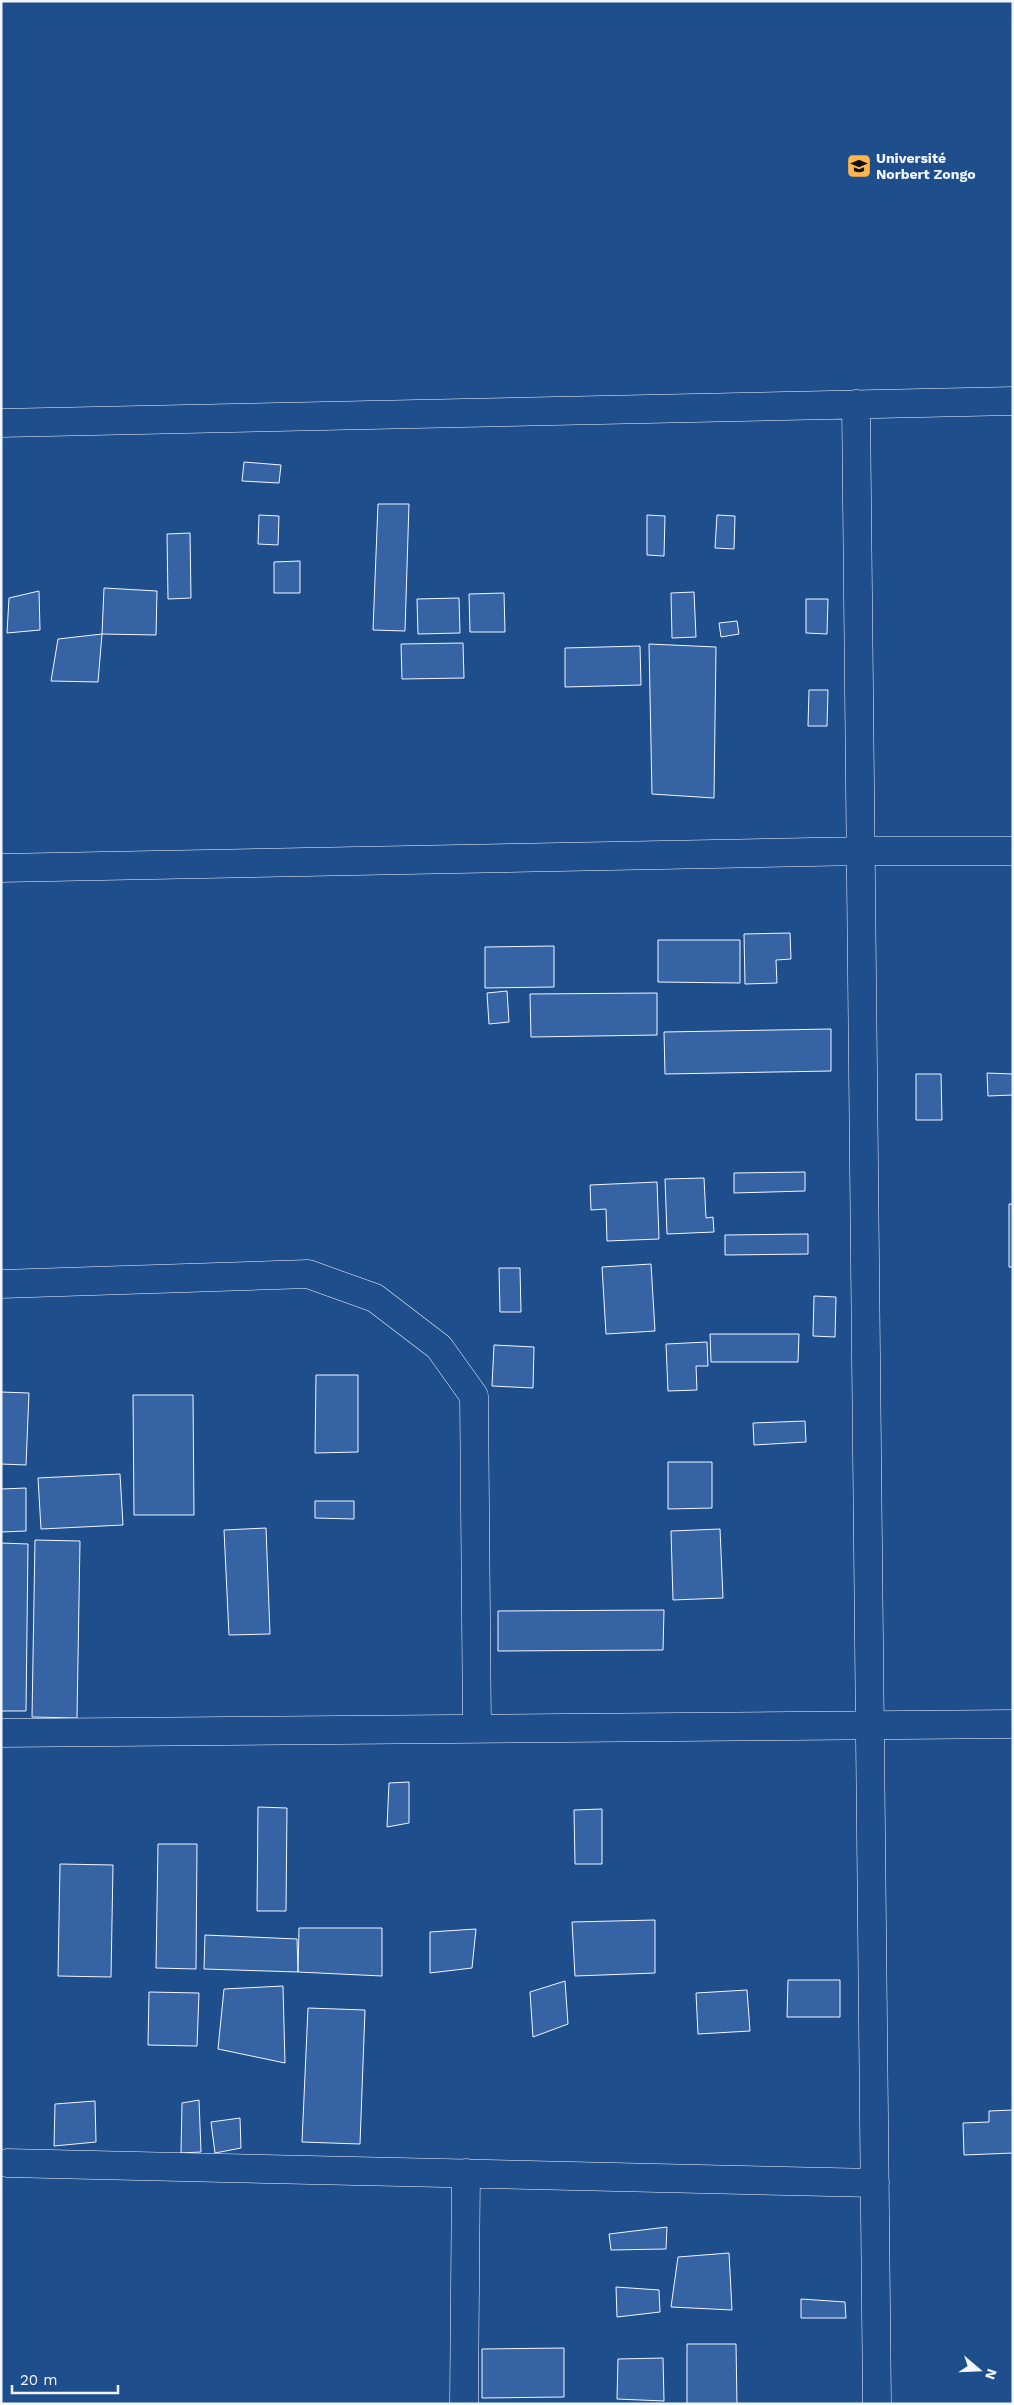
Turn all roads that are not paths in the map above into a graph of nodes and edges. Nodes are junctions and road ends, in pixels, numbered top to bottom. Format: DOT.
graph roads {
  1 [pos="1013,401"];
  2 [pos="856,404"];
  3 [pos="1,423"];
  4 [pos="1013,850"];
  5 [pos="861,851"];
  6 [pos="1,868"];
  7 [pos="1,1284"];
  8 [pos="1013,1724"];
  9 [pos="871,1725"];
  10 [pos="477,1728"];
  11 [pos="1,1733"];
  12 [pos="7,2163"];
  13 [pos="466,2173"];
  14 [pos="875,2183"];
  15 [pos="464,2404"];
  16 [pos="877,2404"];
  1 -- 2 [label="street"];
  2 -- 3 [label="street"];
  2 -- 5 [label="street"];
  4 -- 5 [label="street"];
  5 -- 6 [label="street"];
  5 -- 9 [label="street"];
  7 -- 10 [label="street"];
  8 -- 9 [label="street"];
  9 -- 10 [label="street"];
  9 -- 14 [label="street"];
  10 -- 11 [label="street"];
  12 -- 13 [label="street"];
  13 -- 14 [label="street"];
  13 -- 15 [label="street"];
  14 -- 16 [label="street"];
}
